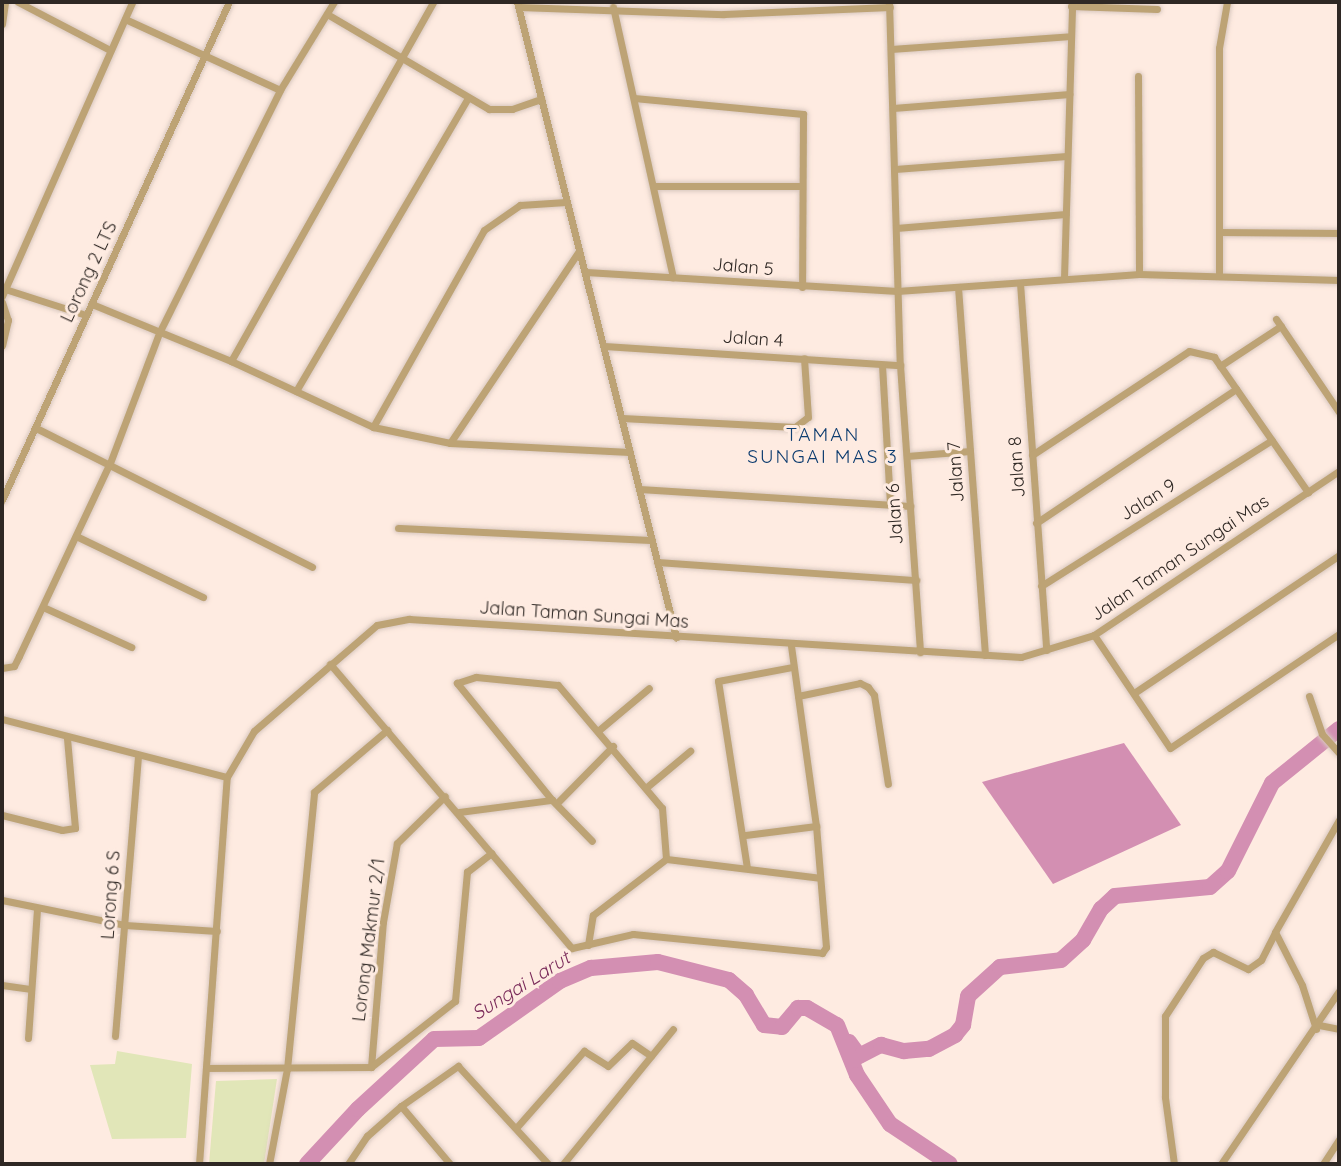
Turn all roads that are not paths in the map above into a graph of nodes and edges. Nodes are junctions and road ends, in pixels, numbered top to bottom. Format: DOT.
graph roads {
  1 [pos="5,2"];
  2 [pos="18,2"];
  3 [pos="132,2"];
  4 [pos="229,2"];
  5 [pos="334,2"];
  6 [pos="433,2"];
  7 [pos="810,2"];
  8 [pos="1227,2"];
  9 [pos="518,4"];
  10 [pos="570,4"];
  11 [pos="890,4"];
  12 [pos="1071,4"];
  13 [pos="1135,5"];
  14 [pos="662,6"];
  15 [pos="614,7"];
  16 [pos="1157,9"];
  17 [pos="807,13"];
  18 [pos="327,14"];
  19 [pos="125,19"];
  20 [pos="2,24"];
  21 [pos="1071,36"];
  22 [pos="891,49"];
  23 [pos="110,50"];
  24 [pos="402,54"];
  25 [pos="205,57"];
  26 [pos="1138,76"];
  27 [pos="280,90"];
  28 [pos="1069,94"];
  29 [pos="468,98"];
  30 [pos="634,98"];
  31 [pos="541,99"];
  32 [pos="893,108"];
  33 [pos="1067,156"];
  34 [pos="895,169"];
  35 [pos="654,186"];
  36 [pos="800,187"];
  37 [pos="566,202"];
  38 [pos="1065,214"];
  39 [pos="896,228"];
  40 [pos="1220,232"];
  41 [pos="1339,233"];
  42 [pos="579,251"];
  43 [pos="586,272"];
  44 [pos="1139,274"];
  45 [pos="1219,275"];
  46 [pos="673,277"];
  47 [pos="1063,278"];
  48 [pos="1339,280"];
  49 [pos="1020,283"];
  50 [pos="802,287"];
  51 [pos="958,287"];
  52 [pos="897,290"];
  53 [pos="3,293"];
  54 [pos="2,302"];
  55 [pos="92,304"];
  56 [pos="86,315"];
  57 [pos="1276,319"];
  58 [pos="1281,326"];
  59 [pos="160,331"];
  60 [pos="2,345"];
  61 [pos="604,346"];
  62 [pos="803,358"];
  63 [pos="231,361"];
  64 [pos="882,365"];
  65 [pos="900,365"];
  66 [pos="1220,366"];
  67 [pos="1236,389"];
  68 [pos="296,391"];
  69 [pos="1339,412"];
  70 [pos="622,418"];
  71 [pos="373,427"];
  72 [pos="36,428"];
  73 [pos="1272,440"];
  74 [pos="450,443"];
  75 [pos="970,451"];
  76 [pos="630,452"];
  77 [pos="1032,455"];
  78 [pos="907,456"];
  79 [pos="110,463"];
  80 [pos="1339,471"];
  81 [pos="639,489"];
  82 [pos="1308,492"];
  83 [pos="2,500"];
  84 [pos="890,505"];
  85 [pos="910,506"];
  86 [pos="1036,523"];
  87 [pos="398,528"];
  88 [pos="76,536"];
  89 [pos="652,540"];
  90 [pos="1339,555"];
  91 [pos="657,562"];
  92 [pos="312,566"];
  93 [pos="916,579"];
  94 [pos="1041,586"];
  95 [pos="203,597"];
  96 [pos="43,607"];
  97 [pos="1339,634"];
  98 [pos="1094,635"];
  99 [pos="676,636"];
  100 [pos="791,645"];
  101 [pos="131,647"];
  102 [pos="1046,649"];
  103 [pos="920,652"];
  104 [pos="985,656"];
  105 [pos="330,664"];
  106 [pos="792,667"];
  107 [pos="2,668"];
  108 [pos="649,688"];
  109 [pos="1134,693"];
  110 [pos="798,696"];
  111 [pos="1309,696"];
  112 [pos="2,719"];
  113 [pos="387,730"];
  114 [pos="599,730"];
  115 [pos="67,738"];
  116 [pos="613,746"];
  117 [pos="690,751"];
  118 [pos="1339,753"];
  119 [pos="138,755"];
  120 [pos="227,777"];
  121 [pos="888,784"];
  122 [pos="648,786"];
  123 [pos="445,796"];
  124 [pos="555,802"];
  125 [pos="459,812"];
  126 [pos="2,815"];
  127 [pos="1339,820"];
  128 [pos="817,826"];
  129 [pos="745,835"];
  130 [pos="592,841"];
  131 [pos="491,853"];
  132 [pos="667,859"];
  133 [pos="747,868"];
  134 [pos="820,878"];
  135 [pos="2,900"];
  136 [pos="37,909"];
  137 [pos="125,925"];
  138 [pos="217,931"];
  139 [pos="1275,932"];
  140 [pos="588,945"];
  141 [pos="2,985"];
  142 [pos="30,989"];
  143 [pos="1339,991"];
  144 [pos="1317,1027"];
  145 [pos="673,1029"];
  146 [pos="1339,1029"];
  147 [pos="115,1036"];
  148 [pos="28,1038"];
  149 [pos="651,1056"];
  150 [pos="371,1067"];
  151 [pos="206,1068"];
  152 [pos="287,1069"];
  153 [pos="401,1106"];
  154 [pos="516,1128"];
  155 [pos="1339,1139"];
  156 [pos="199,1164"];
  157 [pos="269,1164"];
  158 [pos="348,1164"];
  159 [pos="450,1164"];
  160 [pos="548,1164"];
  161 [pos="563,1164"];
  162 [pos="1174,1164"];
  163 [pos="1221,1164"];
  164 [pos="1323,1164"];
  1 -- 20 [label="street"];
  2 -- 23 [label="street"];
  3 -- 19 [label="street"];
  4 -- 25 [label="street, Lorong 2 LTS"];
  5 -- 18 [label="street"];
  6 -- 24 [label="street"];
  7 -- 17 [label="street"];
  8 -- 40 [label="street"];
  9 -- 10 [label="street"];
  9 -- 31 [label="street"];
  10 -- 15 [label="street"];
  11 -- 17 [label="street"];
  11 -- 22 [label="street, Jalan 6"];
  12 -- 13 [label="street"];
  12 -- 21 [label="street"];
  13 -- 16 [label="street"];
  14 -- 15 [label="street"];
  14 -- 17 [label="street"];
  15 -- 30 [label="street"];
  18 -- 24 [label="street"];
  18 -- 27 [label="street"];
  19 -- 23 [label="street"];
  19 -- 25 [label="street"];
  21 -- 22 [label="street"];
  21 -- 28 [label="street"];
  22 -- 32 [label="street, Jalan 6"];
  23 -- 53 [label="street"];
  24 -- 29 [label="street"];
  24 -- 63 [label="street"];
  25 -- 27 [label="street"];
  25 -- 55 [label="street, Lorong 2 LTS"];
  26 -- 44 [label="street"];
  27 -- 59 [label="street"];
  28 -- 32 [label="street"];
  28 -- 33 [label="street"];
  29 -- 31 [label="street"];
  29 -- 68 [label="street"];
  30 -- 35 [label="street"];
  30 -- 36 [label="street"];
  31 -- 37 [label="street"];
  32 -- 34 [label="street, Jalan 6"];
  33 -- 34 [label="street"];
  33 -- 38 [label="street"];
  34 -- 39 [label="street, Jalan 6"];
  35 -- 36 [label="street"];
  35 -- 46 [label="street"];
  36 -- 50 [label="street"];
  37 -- 42 [label="street"];
  37 -- 71 [label="street"];
  38 -- 39 [label="street"];
  38 -- 47 [label="street"];
  39 -- 52 [label="street, Jalan 6"];
  40 -- 41 [label="street"];
  40 -- 45 [label="street"];
  42 -- 43 [label="street"];
  42 -- 74 [label="street"];
  43 -- 46 [label="street, Jalan 5"];
  43 -- 61 [label="street"];
  44 -- 45 [label="street, Jalan 5"];
  44 -- 47 [label="street, Jalan 5"];
  45 -- 48 [label="street, Jalan 5"];
  46 -- 50 [label="street, Jalan 5"];
  47 -- 49 [label="street, Jalan 5"];
  49 -- 51 [label="street, Jalan 5"];
  49 -- 77 [label="street, Jalan 8"];
  50 -- 52 [label="street, Jalan 5"];
  51 -- 52 [label="street, Jalan 5"];
  51 -- 75 [label="street, Jalan 7"];
  52 -- 65 [label="street, Jalan 6"];
  53 -- 56 [label="street"];
  54 -- 60 [label="street"];
  55 -- 56 [label="street, Lorong 2 LTS"];
  55 -- 59 [label="street"];
  56 -- 72 [label="street, Lorong 2 LTS"];
  57 -- 58 [label="street"];
  58 -- 66 [label="street"];
  58 -- 69 [label="street"];
  59 -- 63 [label="street"];
  59 -- 79 [label="street"];
  61 -- 62 [label="street, Jalan 4"];
  61 -- 70 [label="street"];
  62 -- 64 [label="street, Jalan 4"];
  62 -- 70 [label="street"];
  63 -- 68 [label="street"];
  64 -- 65 [label="street, Jalan 4"];
  64 -- 84 [label="street"];
  65 -- 78 [label="street, Jalan 6"];
  66 -- 67 [label="street"];
  66 -- 77 [label="street"];
  67 -- 73 [label="street"];
  67 -- 86 [label="street"];
  68 -- 71 [label="street"];
  70 -- 76 [label="street"];
  71 -- 74 [label="street"];
  72 -- 79 [label="street"];
  72 -- 83 [label="street, Lorong 2 LTS"];
  73 -- 82 [label="street"];
  73 -- 94 [label="street, Jalan 9"];
  74 -- 76 [label="street"];
  75 -- 78 [label="street"];
  75 -- 104 [label="street, Jalan 7"];
  76 -- 81 [label="street"];
  77 -- 86 [label="street, Jalan 8"];
  78 -- 85 [label="street, Jalan 6"];
  79 -- 88 [label="street"];
  79 -- 92 [label="street"];
  80 -- 82 [label="street, Jalan Taman Sungai Mas"];
  81 -- 84 [label="street"];
  81 -- 89 [label="street"];
  82 -- 98 [label="street, Jalan Taman Sungai Mas"];
  84 -- 85 [label="street"];
  85 -- 93 [label="street, Jalan 6"];
  86 -- 94 [label="street, Jalan 8"];
  87 -- 89 [label="street"];
  88 -- 95 [label="street"];
  88 -- 96 [label="street"];
  89 -- 91 [label="street"];
  90 -- 109 [label="street"];
  91 -- 93 [label="street"];
  91 -- 99 [label="street"];
  93 -- 103 [label="street, Jalan 6"];
  94 -- 102 [label="street, Jalan 8"];
  96 -- 101 [label="street"];
  96 -- 107 [label="street"];
  97 -- 109 [label="street"];
  98 -- 102 [label="street, Jalan Taman Sungai Mas"];
  98 -- 109 [label="street"];
  99 -- 100 [label="street, Jalan Taman Sungai Mas"];
  99 -- 105 [label="street, Jalan Taman Sungai Mas"];
  100 -- 103 [label="street, Jalan Taman Sungai Mas"];
  100 -- 106 [label="street"];
  102 -- 104 [label="street, Jalan Taman Sungai Mas"];
  103 -- 104 [label="street, Jalan Taman Sungai Mas"];
  105 -- 113 [label="street"];
  105 -- 120 [label="street, Jalan Taman Sungai Mas"];
  106 -- 110 [label="street"];
  106 -- 129 [label="street"];
  108 -- 114 [label="street"];
  110 -- 121 [label="street"];
  110 -- 128 [label="street"];
  111 -- 118 [label="street"];
  112 -- 115 [label="street"];
  113 -- 123 [label="street"];
  113 -- 152 [label="street"];
  114 -- 116 [label="street"];
  114 -- 124 [label="street"];
  115 -- 119 [label="street"];
  115 -- 126 [label="street"];
  116 -- 122 [label="street"];
  116 -- 124 [label="street"];
  117 -- 122 [label="street"];
  119 -- 120 [label="street"];
  119 -- 137 [label="street, Lorong 6 S"];
  120 -- 138 [label="street, Jalan Taman Sungai Mas"];
  122 -- 132 [label="street"];
  123 -- 125 [label="street"];
  123 -- 150 [label="street, Lorong Makmur 2/1"];
  124 -- 125 [label="street"];
  124 -- 130 [label="street"];
  125 -- 131 [label="street"];
  127 -- 139 [label="street"];
  128 -- 129 [label="street"];
  128 -- 134 [label="street"];
  129 -- 133 [label="street"];
  131 -- 140 [label="street"];
  131 -- 150 [label="street"];
  132 -- 133 [label="street"];
  132 -- 140 [label="street"];
  133 -- 134 [label="street"];
  134 -- 140 [label="street"];
  135 -- 136 [label="street"];
  136 -- 137 [label="street"];
  136 -- 142 [label="street"];
  137 -- 138 [label="street"];
  137 -- 147 [label="street, Lorong 6 S"];
  138 -- 151 [label="street, Jalan Taman Sungai Mas"];
  139 -- 144 [label="street"];
  139 -- 162 [label="street"];
  141 -- 142 [label="street"];
  142 -- 148 [label="street"];
  143 -- 144 [label="street"];
  144 -- 146 [label="street"];
  144 -- 163 [label="street"];
  145 -- 149 [label="street"];
  149 -- 154 [label="street"];
  149 -- 161 [label="street"];
  150 -- 152 [label="street"];
  151 -- 152 [label="street"];
  151 -- 156 [label="street, Jalan Taman Sungai Mas"];
  152 -- 157 [label="street"];
  153 -- 154 [label="street"];
  153 -- 158 [label="street"];
  153 -- 159 [label="street"];
  154 -- 160 [label="street"];
  155 -- 164 [label="street"];
}
